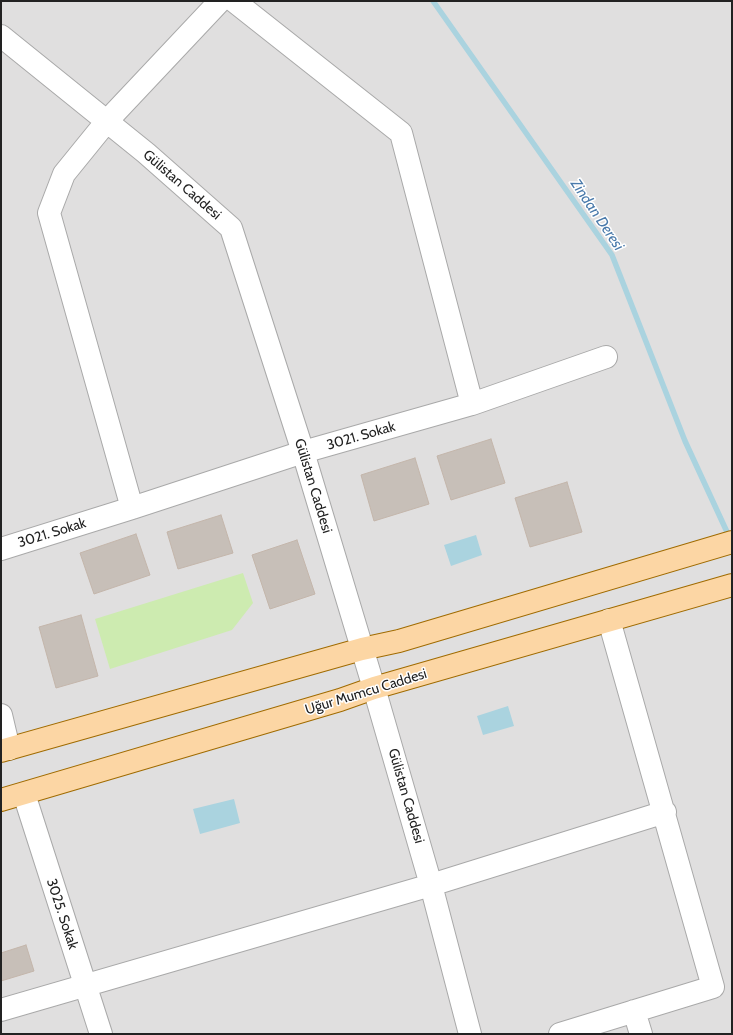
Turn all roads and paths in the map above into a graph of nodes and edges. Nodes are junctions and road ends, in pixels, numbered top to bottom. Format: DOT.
graph roads {
  1 [pos="220,1"];
  2 [pos="234,1"];
  3 [pos="1,36"];
  4 [pos="107,121"];
  5 [pos="606,357"];
  6 [pos="472,404"];
  7 [pos="303,452"];
  8 [pos="132,508"];
  9 [pos="732,542"];
  10 [pos="1,549"];
  11 [pos="732,585"];
  12 [pos="610,620"];
  13 [pos="362,649"];
  14 [pos="374,688"];
  15 [pos="1,714"];
  16 [pos="5,750"];
  17 [pos="24,794"];
  18 [pos="1,800"];
  19 [pos="665,812"];
  20 [pos="431,885"];
  21 [pos="84,985"];
  22 [pos="1,1010"];
  23 [pos="634,1010"];
  24 [pos="101,1034"];
  25 [pos="470,1034"];
  26 [pos="560,1034"];
  27 [pos="641,1034"];
  1 -- 4 [label="street"];
  2 -- 6 [label="street"];
  3 -- 4 [label="street, Gülistan Caddesi"];
  4 -- 7 [label="street, Gülistan Caddesi"];
  4 -- 8 [label="street"];
  5 -- 6 [label="street, 3021. Sokak"];
  6 -- 7 [label="street, 3021. Sokak"];
  7 -- 8 [label="street, 3021. Sokak"];
  7 -- 13 [label="street, Gülistan Caddesi"];
  8 -- 10 [label="street, 3021. Sokak"];
  9 -- 13 [label="main road"];
  11 -- 12 [label="main road, Uğur Mumcu Caddesi"];
  12 -- 14 [label="main road, Uğur Mumcu Caddesi"];
  12 -- 19 [label="street"];
  13 -- 14 [label="street, Gülistan Caddesi"];
  13 -- 16 [label="main road"];
  14 -- 17 [label="main road, Uğur Mumcu Caddesi"];
  14 -- 20 [label="street, Gülistan Caddesi"];
  15 -- 16 [label="street"];
  17 -- 18 [label="main road, Uğur Mumcu Caddesi"];
  17 -- 21 [label="street, 3025. Sokak"];
  19 -- 20 [label="street"];
  19 -- 23 [label="street"];
  20 -- 21 [label="street"];
  20 -- 25 [label="street, Gülistan Caddesi"];
  21 -- 22 [label="street"];
  21 -- 24 [label="street, 3025. Sokak"];
  23 -- 26 [label="street"];
  23 -- 27 [label="street"];
}
